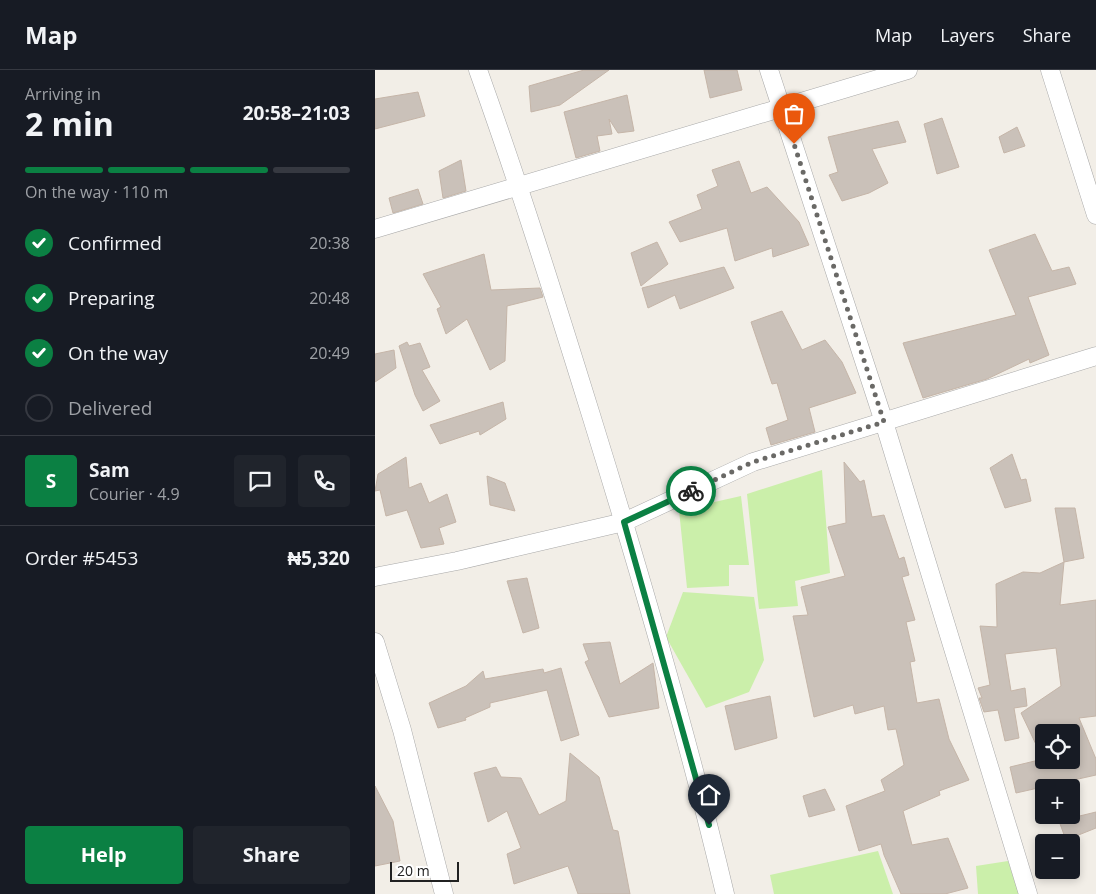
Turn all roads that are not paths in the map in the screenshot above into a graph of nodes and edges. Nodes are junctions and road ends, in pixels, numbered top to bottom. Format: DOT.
graph roads {
  1 [pos="479,70"];
  2 [pos="769,70"];
  3 [pos="908,70"];
  4 [pos="1049,70"];
  5 [pos="782,107"];
  6 [pos="519,185"];
  7 [pos="1096,215"];
  8 [pos="375,229"];
  9 [pos="1096,356"];
  10 [pos="884,422"];
  11 [pos="624,522"];
  12 [pos="375,577"];
  13 [pos="375,642"];
  14 [pos="444,894"];
  15 [pos="725,894"];
  16 [pos="1028,894"];
  1 -- 6 [label="street"];
  2 -- 5 [label="street"];
  3 -- 5 [label="street"];
  4 -- 7 [label="street"];
  5 -- 6 [label="street"];
  5 -- 10 [label="street"];
  6 -- 8 [label="street"];
  6 -- 11 [label="street"];
  9 -- 10 [label="street"];
  10 -- 11 [label="street"];
  10 -- 16 [label="street"];
  11 -- 12 [label="street"];
  11 -- 15 [label="street"];
  13 -- 14 [label="street"];
}
